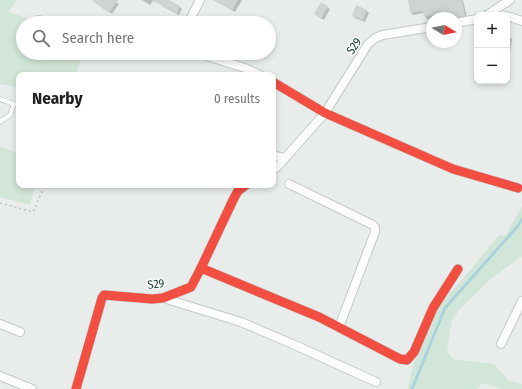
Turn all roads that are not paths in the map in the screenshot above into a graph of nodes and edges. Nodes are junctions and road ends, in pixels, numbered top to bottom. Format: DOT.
graph roads {
  1 [pos="200,0"];
  2 [pos="510,0"];
  3 [pos="492,12"];
  4 [pos="192,16"];
  5 [pos="510,17"];
  6 [pos="474,20"];
  7 [pos="462,22"];
  8 [pos="522,22"];
  9 [pos="426,28"];
  10 [pos="219,60"];
  11 [pos="254,72"];
  12 [pos="276,84"];
  13 [pos="0,99"];
  14 [pos="325,114"];
  15 [pos="0,122"];
  16 [pos="276,156"];
  17 [pos="284,158"];
  18 [pos="276,168"];
  19 [pos="289,184"];
  20 [pos="243,188"];
  21 [pos="518,188"];
  22 [pos="201,268"];
  23 [pos="458,269"];
  24 [pos="162,298"];
  25 [pos="522,301"];
  26 [pos="0,324"];
  27 [pos="339,327"];
  28 [pos="20,332"];
  29 [pos="501,344"];
  30 [pos="0,376"];
  31 [pos="376,382"];
  32 [pos="32,389"];
  33 [pos="76,389"];
  1 -- 4 [label="street"];
  2 -- 3 [label="street"];
  5 -- 8 [label="street"];
  6 -- 7 [label="street"];
  9 -- 14 [label="street, S29"];
  10 -- 11 [label="street"];
  12 -- 14 [label="street"];
  13 -- 15 [label="lane"];
  14 -- 17 [label="street, S29"];
  14 -- 21 [label="street"];
  16 -- 17 [label="street"];
  17 -- 18 [label="street, S29"];
  19 -- 27 [label="street"];
  20 -- 22 [label="street, S29"];
  22 -- 24 [label="street, S29"];
  22 -- 27 [label="street"];
  23 -- 27 [label="street"];
  24 -- 31 [label="street"];
  24 -- 33 [label="street, S29"];
  25 -- 29 [label="street"];
  26 -- 28 [label="street"];
  30 -- 32 [label="street"];
}
